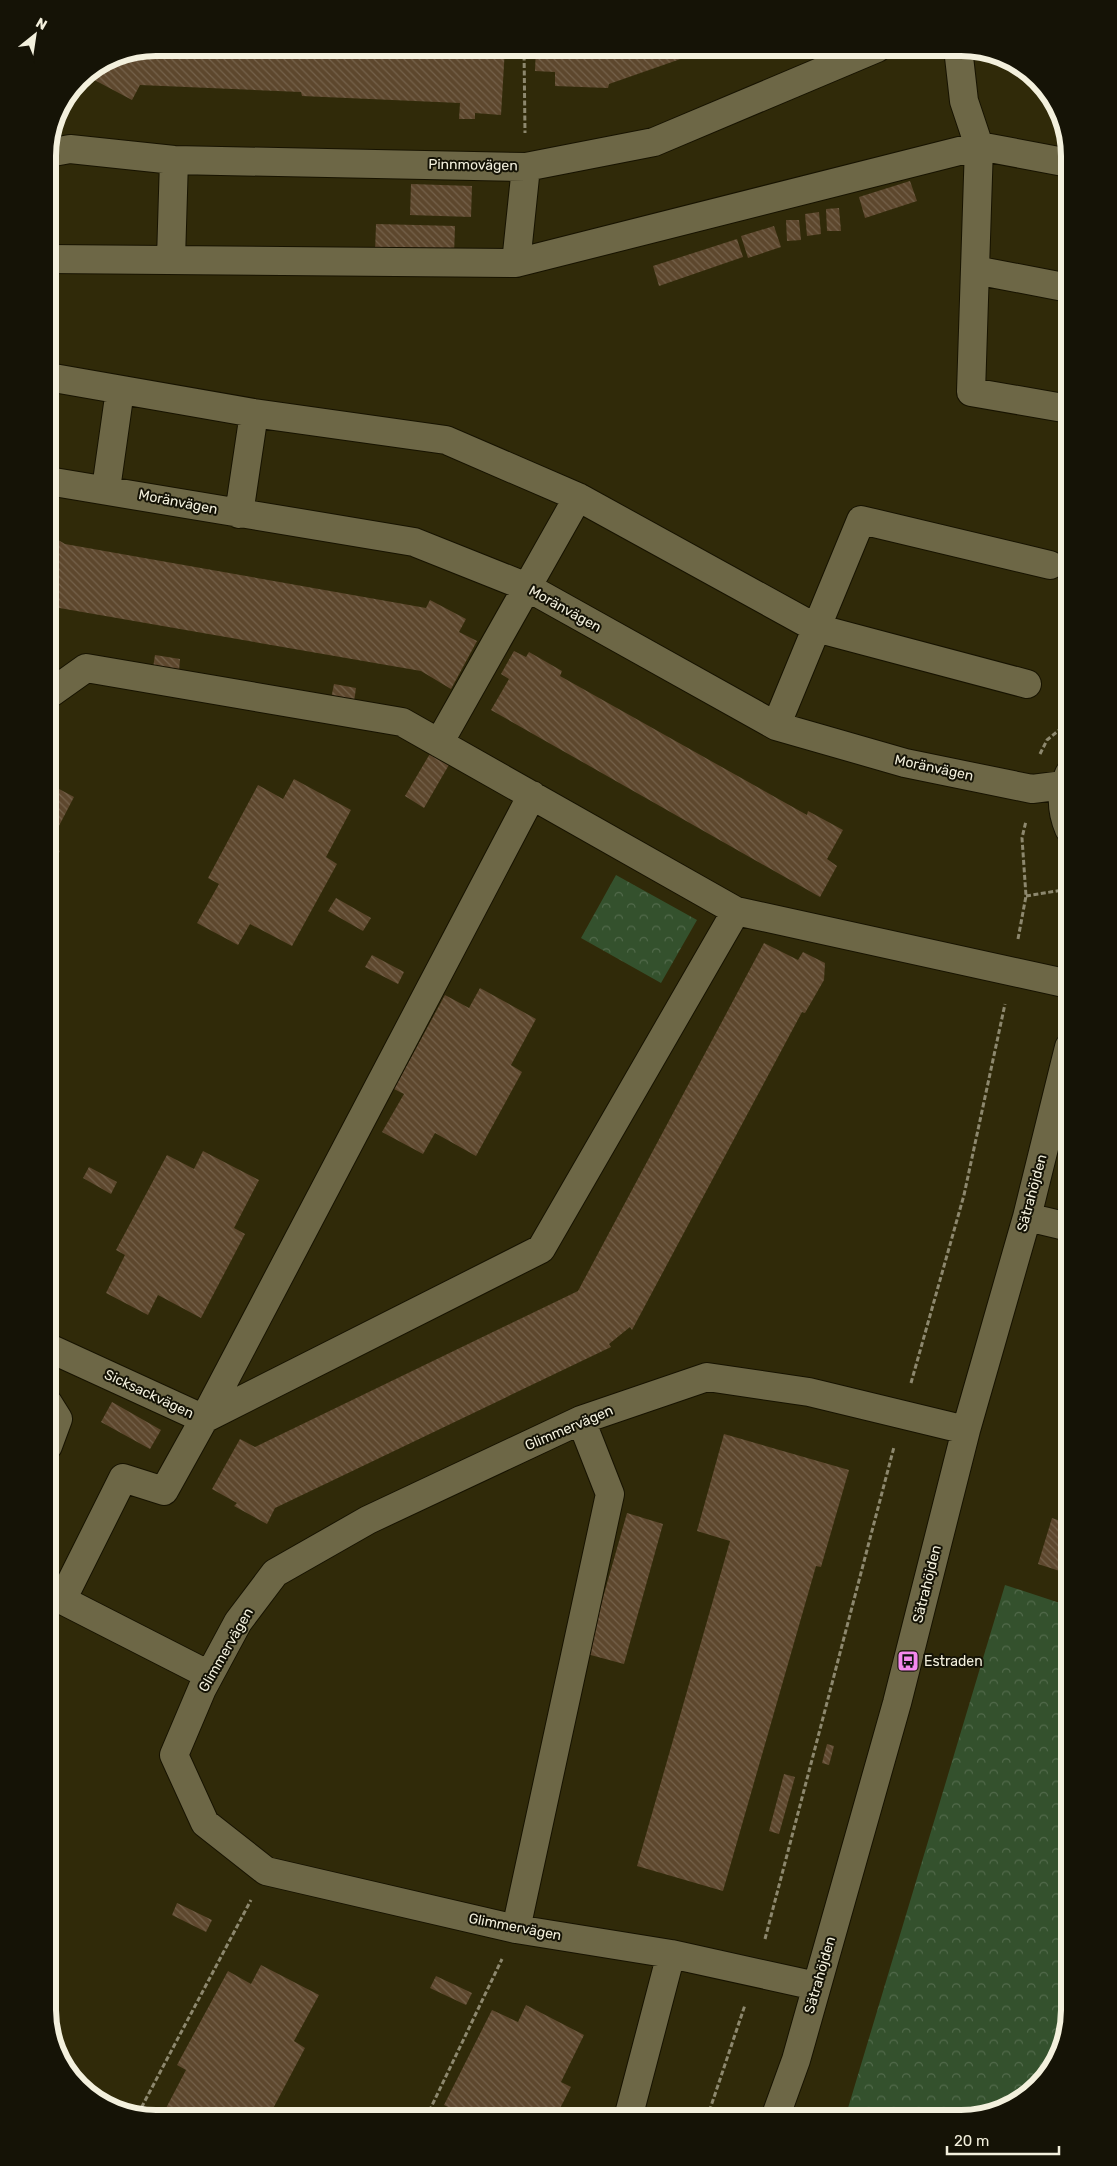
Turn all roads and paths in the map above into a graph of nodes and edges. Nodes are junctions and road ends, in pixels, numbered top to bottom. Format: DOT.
graph roads {
  1 [pos="524,56"];
  2 [pos="858,56"];
  3 [pos="959,56"];
  4 [pos="979,146"];
  5 [pos="56,152"];
  6 [pos="174,160"];
  7 [pos="1061,161"];
  8 [pos="526,166"];
  9 [pos="56,259"];
  10 [pos="171,260"];
  11 [pos="516,263"];
  12 [pos="975,270"];
  13 [pos="1061,286"];
  14 [pos="56,378"];
  15 [pos="120,390"];
  16 [pos="1061,407"];
  17 [pos="254,413"];
  18 [pos="56,481"];
  19 [pos="106,489"];
  20 [pos="578,497"];
  21 [pos="239,514"];
  22 [pos="1050,565"];
  23 [pos="527,587"];
  24 [pos="816,628"];
  25 [pos="1027,684"];
  26 [pos="56,689"];
  27 [pos="776,726"];
  28 [pos="439,742"];
  29 [pos="1061,782"];
  30 [pos="532,796"];
  31 [pos="1061,890"];
  32 [pos="736,911"];
  33 [pos="1011,970"];
  34 [pos="1061,982"];
  35 [pos="1061,1083"];
  36 [pos="1027,1217"];
  37 [pos="1061,1225"];
  38 [pos="56,1351"];
  39 [pos="902,1414"];
  40 [pos="204,1419"];
  41 [pos="581,1420"];
  42 [pos="966,1430"];
  43 [pos="56,1594"];
  44 [pos="56,1597"];
  45 [pos="209,1675"];
  46 [pos="266,1871"];
  47 [pos="516,1930"];
  48 [pos="671,1954"];
  49 [pos="756,1972"];
  50 [pos="816,1986"];
  51 [pos="141,2109"];
  52 [pos="430,2110"];
  53 [pos="630,2110"];
  54 [pos="710,2110"];
  55 [pos="778,2110"];
  1 -- 8 [label="path"];
  2 -- 8 [label="street, Pinnmovägen"];
  3 -- 4 [label="street"];
  4 -- 7 [label="street"];
  4 -- 11 [label="street"];
  4 -- 12 [label="street"];
  5 -- 6 [label="street, Pinnmovägen"];
  6 -- 8 [label="street, Pinnmovägen"];
  6 -- 10 [label="street"];
  8 -- 11 [label="street"];
  9 -- 10 [label="street"];
  10 -- 11 [label="street"];
  12 -- 13 [label="street"];
  12 -- 16 [label="street"];
  14 -- 15 [label="street"];
  15 -- 17 [label="street"];
  15 -- 19 [label="street"];
  17 -- 20 [label="street"];
  17 -- 21 [label="street"];
  18 -- 19 [label="street, Moränvägen"];
  19 -- 21 [label="street, Moränvägen"];
  20 -- 23 [label="street"];
  20 -- 24 [label="street"];
  21 -- 23 [label="street, Moränvägen"];
  22 -- 24 [label="street"];
  23 -- 27 [label="street, Moränvägen"];
  23 -- 28 [label="street"];
  24 -- 25 [label="street"];
  24 -- 27 [label="street"];
  26 -- 28 [label="street"];
  27 -- 29 [label="street, Moränvägen"];
  28 -- 30 [label="street"];
  30 -- 32 [label="street"];
  30 -- 40 [label="street"];
  31 -- 33 [label="path"];
  32 -- 33 [label="street"];
  32 -- 40 [label="street"];
  33 -- 34 [label="street"];
  33 -- 39 [label="path"];
  35 -- 36 [label="street, Sätrahöjden"];
  36 -- 37 [label="street"];
  36 -- 42 [label="street, Sätrahöjden"];
  38 -- 40 [label="street, Sicksackvägen"];
  39 -- 41 [label="street, Glimmervägen"];
  39 -- 42 [label="street, Glimmervägen"];
  39 -- 49 [label="path"];
  40 -- 43 [label="street, Sicksackvägen"];
  41 -- 45 [label="street, Glimmervägen"];
  41 -- 47 [label="street"];
  42 -- 50 [label="street, Sätrahöjden"];
  44 -- 45 [label="street, Sicksackvägen"];
  45 -- 46 [label="street, Glimmervägen"];
  46 -- 47 [label="street, Glimmervägen"];
  46 -- 51 [label="path"];
  47 -- 48 [label="street, Glimmervägen"];
  47 -- 52 [label="path"];
  48 -- 49 [label="street, Glimmervägen"];
  48 -- 53 [label="street"];
  49 -- 50 [label="street, Glimmervägen"];
  49 -- 54 [label="path"];
  50 -- 55 [label="street, Sätrahöjden"];
}
